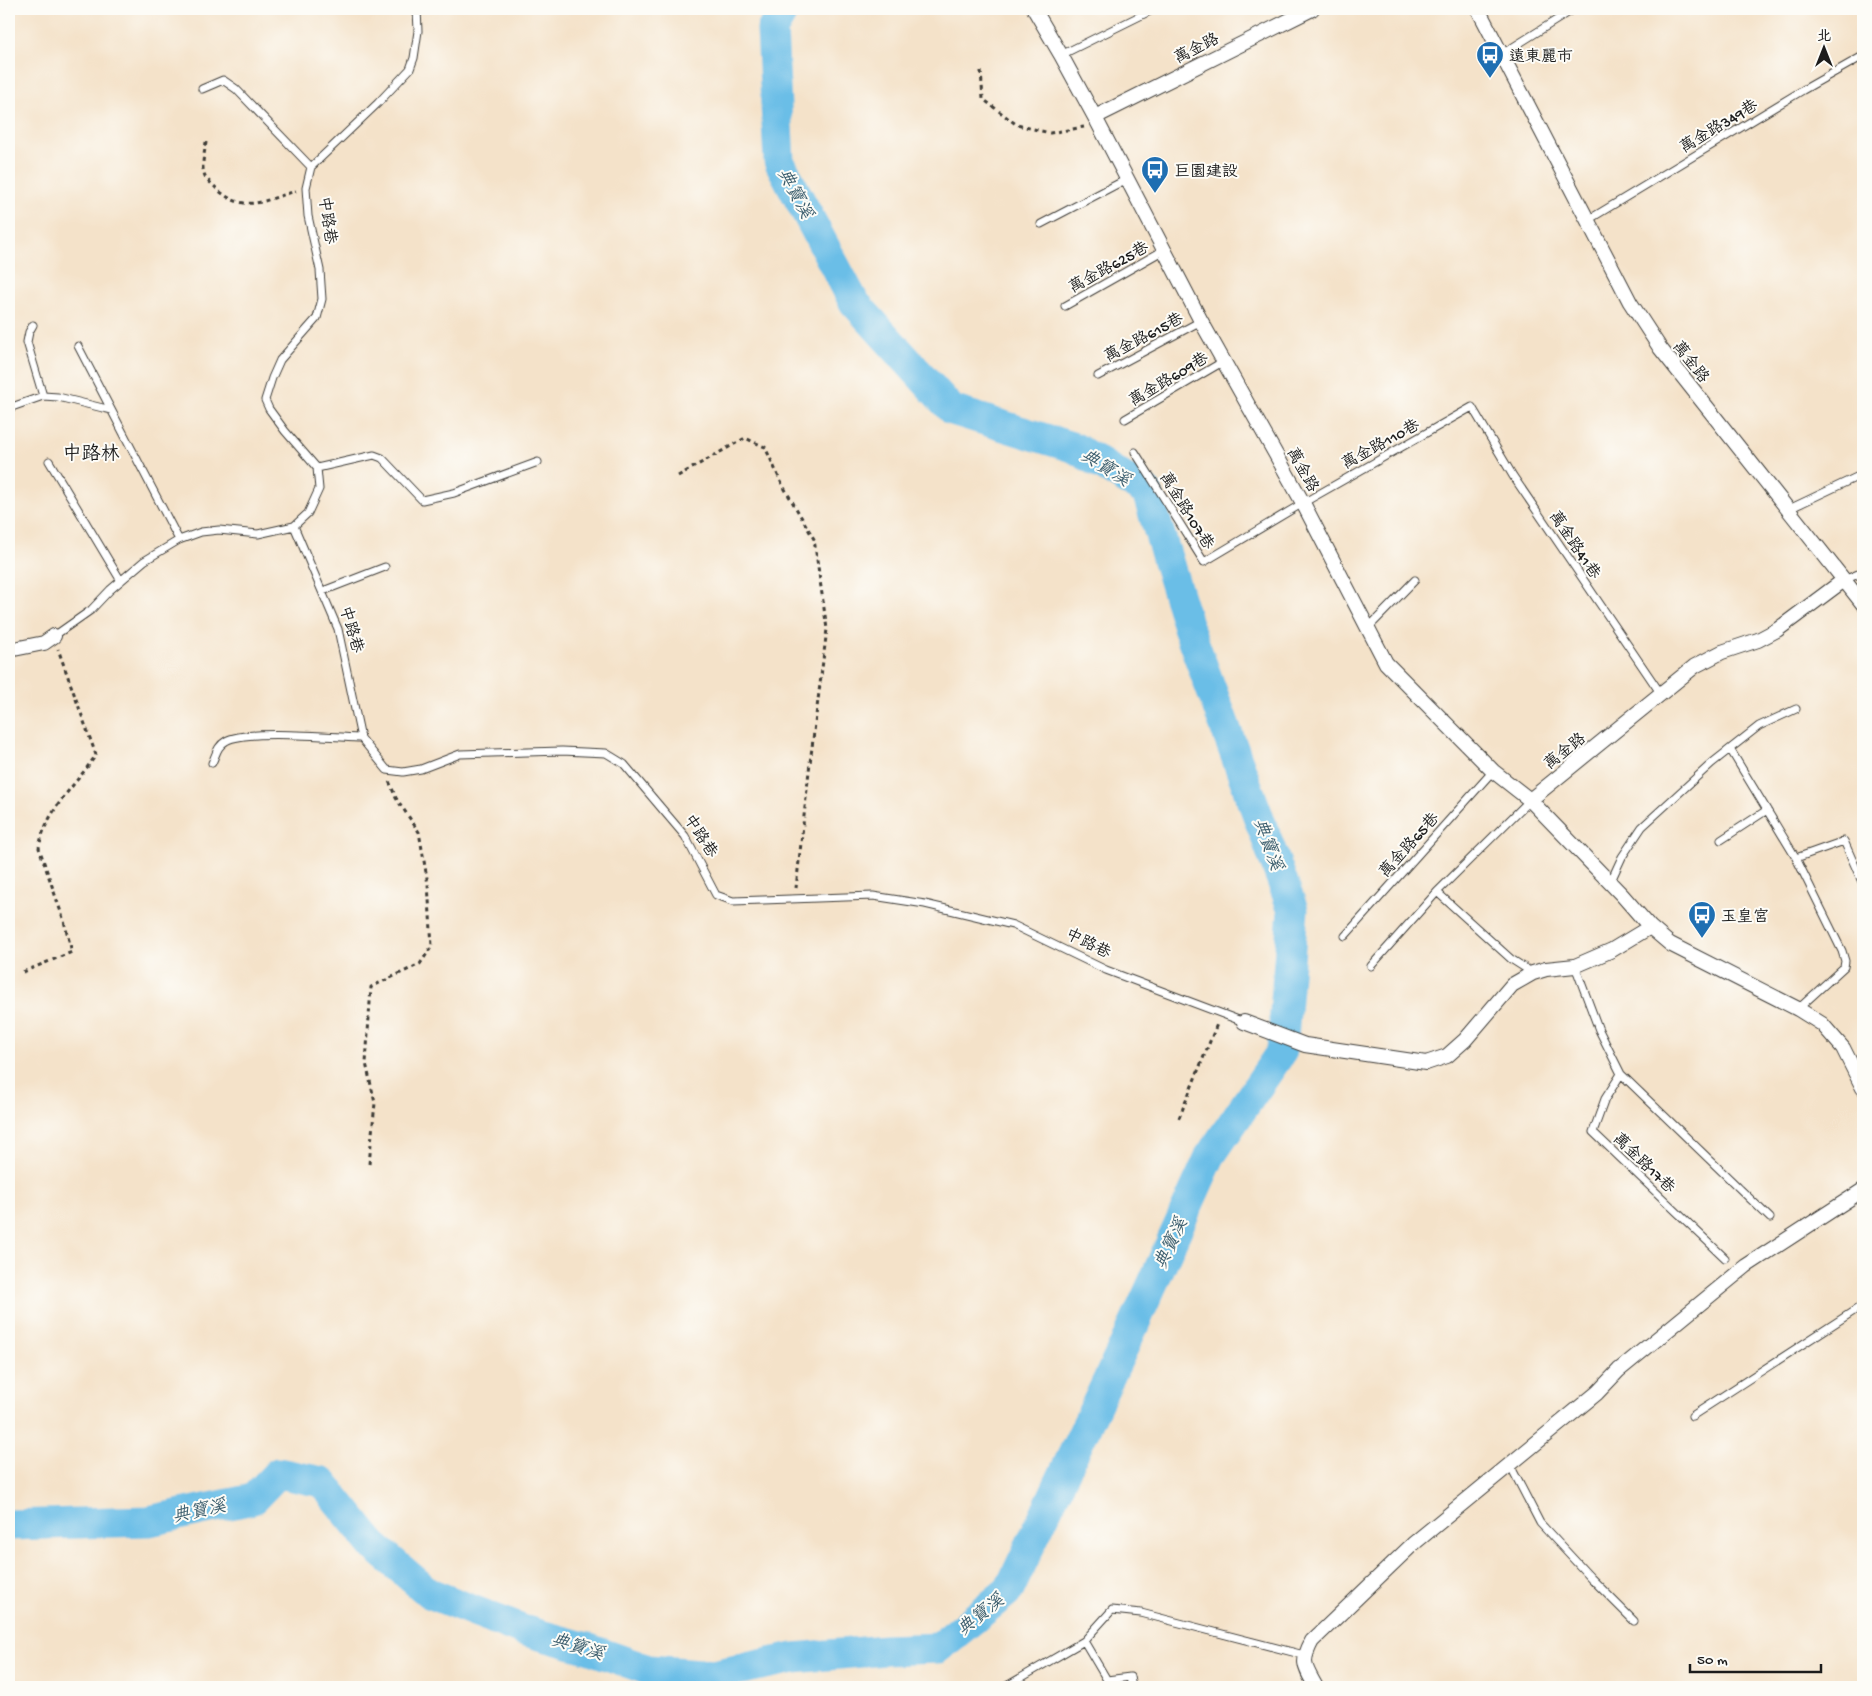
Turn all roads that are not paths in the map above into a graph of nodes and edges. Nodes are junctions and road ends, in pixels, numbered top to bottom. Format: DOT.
graph roads {
  1 [pos="417,9"];
  2 [pos="1034,9"];
  3 [pos="1154,9"];
  4 [pos="1312,9"];
  5 [pos="1478,9"];
  6 [pos="1574,9"];
  7 [pos="1502,54"];
  8 [pos="1061,55"];
  9 [pos="1863,56"];
  10 [pos="202,89"];
  11 [pos="1096,120"];
  12 [pos="311,167"];
  13 [pos="1127,178"];
  14 [pos="1588,220"];
  15 [pos="1041,224"];
  16 [pos="1164,250"];
  17 [pos="1065,306"];
  18 [pos="1200,321"];
  19 [pos="33,325"];
  20 [pos="78,346"];
  21 [pos="1224,361"];
  22 [pos="1098,376"];
  23 [pos="43,396"];
  24 [pos="1472,407"];
  25 [pos="9,408"];
  26 [pos="110,410"];
  27 [pos="1125,419"];
  28 [pos="1135,452"];
  29 [pos="49,461"];
  30 [pos="538,462"];
  31 [pos="318,468"];
  32 [pos="1863,474"];
  33 [pos="1302,503"];
  34 [pos="1787,510"];
  35 [pos="294,526"];
  36 [pos="179,540"];
  37 [pos="384,567"];
  38 [pos="1863,572"];
  39 [pos="1415,580"];
  40 [pos="1844,580"];
  41 [pos="121,581"];
  42 [pos="322,591"];
  43 [pos="1863,604"];
  44 [pos="1367,629"];
  45 [pos="54,636"];
  46 [pos="9,650"];
  47 [pos="1661,694"];
  48 [pos="1796,709"];
  49 [pos="361,738"];
  50 [pos="1730,749"];
  51 [pos="212,763"];
  52 [pos="1493,771"];
  53 [pos="1530,800"];
  54 [pos="1767,810"];
  55 [pos="1721,840"];
  56 [pos="1796,858"];
  57 [pos="1610,883"];
  58 [pos="1863,884"];
  59 [pos="1437,892"];
  60 [pos="1650,928"];
  61 [pos="1345,936"];
  62 [pos="1371,966"];
  63 [pos="1575,966"];
  64 [pos="1533,973"];
  65 [pos="1798,1009"];
  66 [pos="1244,1022"];
  67 [pos="1621,1074"];
  68 [pos="1863,1088"];
  69 [pos="1863,1190"];
  70 [pos="1770,1218"];
  71 [pos="1725,1258"];
  72 [pos="1863,1305"];
  73 [pos="1692,1416"];
  74 [pos="1510,1466"];
  75 [pos="1634,1621"];
  76 [pos="1084,1641"];
  77 [pos="1304,1655"];
  78 [pos="1005,1687"];
  79 [pos="1132,1687"];
  80 [pos="1316,1687"];
  1 -- 12 [label="lane"];
  2 -- 8 [label="street, 萬金路"];
  3 -- 8 [label="lane"];
  4 -- 11 [label="street, 萬金路"];
  5 -- 7 [label="street, 萬金路"];
  6 -- 7 [label="lane"];
  7 -- 14 [label="street, 萬金路"];
  8 -- 11 [label="street, 萬金路"];
  9 -- 14 [label="lane, 萬金路349巷"];
  10 -- 12 [label="lane"];
  11 -- 13 [label="street, 萬金路"];
  12 -- 31 [label="lane, 中路巷"];
  13 -- 15 [label="lane"];
  13 -- 16 [label="street, 萬金路"];
  14 -- 34 [label="street, 萬金路"];
  16 -- 17 [label="lane, 萬金路625巷"];
  16 -- 18 [label="street, 萬金路"];
  18 -- 21 [label="street, 萬金路"];
  18 -- 22 [label="lane, 萬金路615巷"];
  19 -- 23 [label="lane"];
  20 -- 26 [label="lane"];
  21 -- 27 [label="lane, 萬金路609巷"];
  21 -- 33 [label="street, 萬金路"];
  23 -- 25 [label="lane"];
  23 -- 26 [label="lane"];
  24 -- 33 [label="lane, 萬金路110巷"];
  24 -- 47 [label="lane, 萬金路41巷"];
  26 -- 36 [label="lane"];
  28 -- 33 [label="lane, 萬金路107巷"];
  29 -- 41 [label="lane"];
  30 -- 31 [label="lane"];
  31 -- 35 [label="lane"];
  32 -- 34 [label="lane"];
  33 -- 44 [label="street, 萬金路"];
  34 -- 40 [label="street, 萬金路"];
  35 -- 36 [label="lane"];
  35 -- 42 [label="lane, 中路巷"];
  36 -- 41 [label="lane"];
  37 -- 42 [label="lane"];
  38 -- 40 [label="lane"];
  39 -- 44 [label="lane"];
  40 -- 43 [label="street, 萬金路"];
  40 -- 47 [label="street, 萬金路"];
  41 -- 45 [label="lane"];
  42 -- 49 [label="lane, 中路巷"];
  44 -- 52 [label="street, 萬金路"];
  45 -- 46 [label="street"];
  47 -- 53 [label="street, 萬金路"];
  48 -- 50 [label="lane"];
  49 -- 51 [label="lane"];
  49 -- 66 [label="lane, 中路巷"];
  50 -- 54 [label="lane"];
  50 -- 57 [label="lane"];
  52 -- 53 [label="street, 萬金路"];
  52 -- 61 [label="lane, 萬金路65巷"];
  53 -- 57 [label="street, 萬金路"];
  53 -- 59 [label="lane, 萬金路"];
  54 -- 55 [label="lane"];
  54 -- 56 [label="lane"];
  56 -- 58 [label="lane"];
  56 -- 65 [label="lane"];
  57 -- 60 [label="street, 萬金路"];
  59 -- 62 [label="lane, 萬金路"];
  59 -- 64 [label="lane"];
  60 -- 63 [label="street"];
  60 -- 65 [label="street, 萬金路"];
  63 -- 64 [label="street"];
  63 -- 67 [label="lane"];
  64 -- 66 [label="street"];
  65 -- 68 [label="street, 萬金路"];
  67 -- 70 [label="lane"];
  67 -- 71 [label="lane, 萬金路17巷"];
  69 -- 74 [label="street"];
  72 -- 73 [label="lane"];
  74 -- 75 [label="lane"];
  74 -- 77 [label="street"];
  76 -- 77 [label="lane"];
  76 -- 78 [label="lane"];
  76 -- 79 [label="lane"];
  77 -- 80 [label="street"];
}
